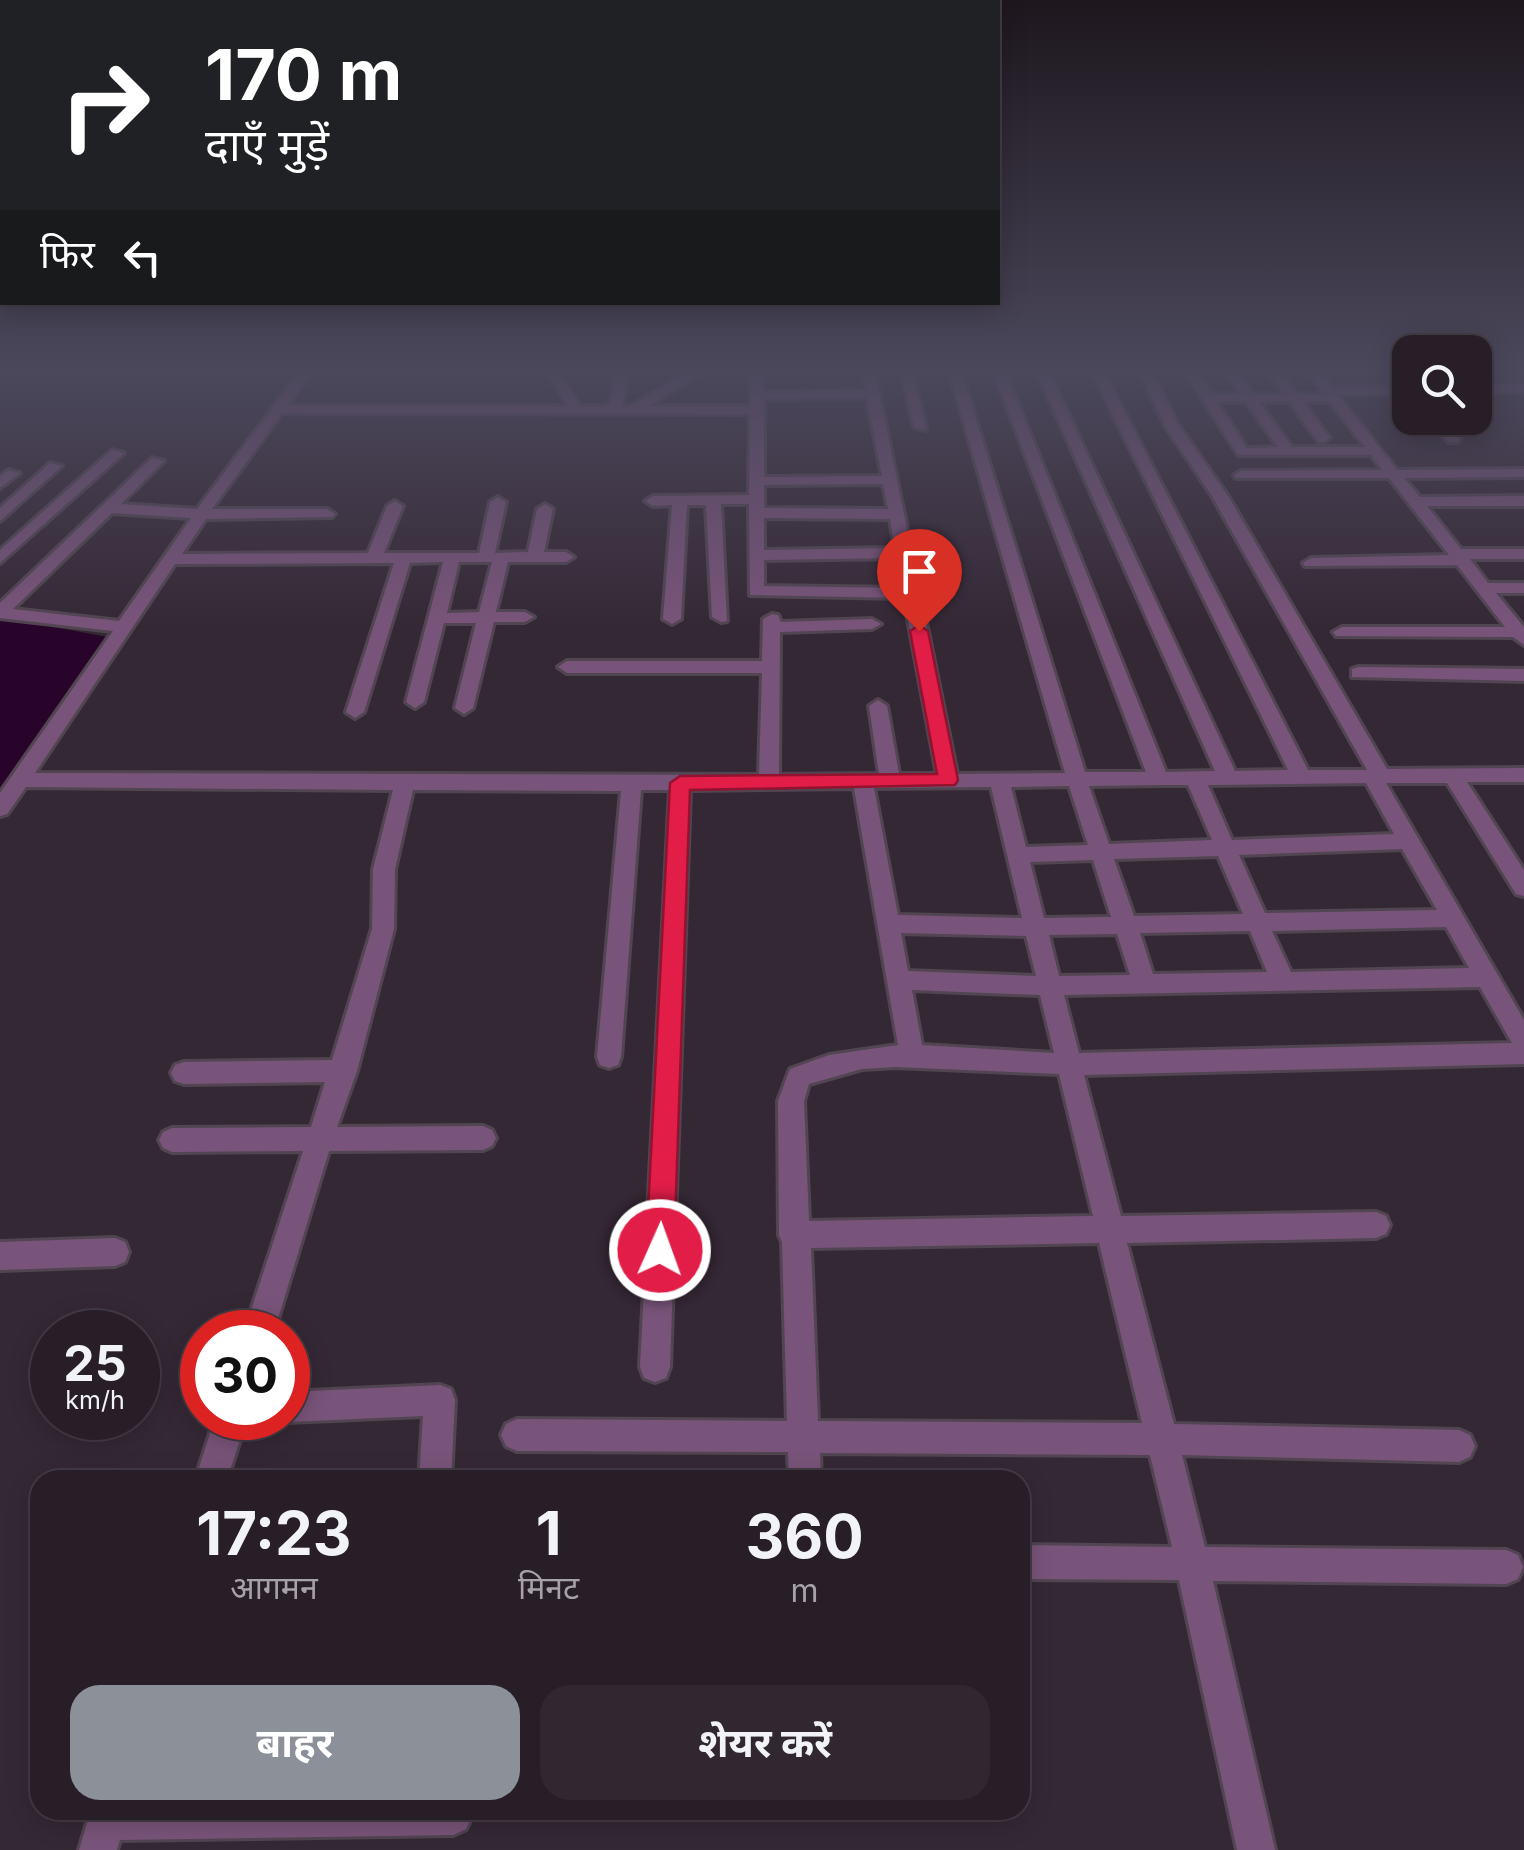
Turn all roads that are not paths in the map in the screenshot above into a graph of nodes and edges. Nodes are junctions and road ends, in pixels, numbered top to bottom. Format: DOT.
graph roads {
  1 [pos="116,454"];
  2 [pos="247,454"];
  3 [pos="756,454"];
  4 [pos="885,454"];
  5 [pos="980,454"];
  6 [pos="1032,454"];
  7 [pos="1083,454"];
  8 [pos="1141,454"];
  9 [pos="1191,454"];
  10 [pos="1380,454"];
  11 [pos="156,461"];
  12 [pos="55,466"];
  13 [pos="1524,473"];
  14 [pos="1395,474"];
  15 [pos="1242,475"];
  16 [pos="756,480"];
  17 [pos="890,480"];
  18 [pos="680,500"];
  19 [pos="713,500"];
  20 [pos="1524,500"];
  21 [pos="654,501"];
  22 [pos="498,502"];
  23 [pos="1417,502"];
  24 [pos="394,506"];
  25 [pos="756,506"];
  26 [pos="108,508"];
  27 [pos="545,509"];
  28 [pos="202,514"];
  29 [pos="327,514"];
  30 [pos="896,514"];
  31 [pos="0,516"];
  32 [pos="904,552"];
  33 [pos="756,554"];
  34 [pos="1524,554"];
  35 [pos="566,557"];
  36 [pos="1460,557"];
  37 [pos="0,558"];
  38 [pos="174,558"];
  39 [pos="493,558"];
  40 [pos="534,558"];
  41 [pos="374,559"];
  42 [pos="403,559"];
  43 [pos="452,559"];
  44 [pos="1311,563"];
  45 [pos="1484,588"];
  46 [pos="1524,588"];
  47 [pos="912,594"];
  48 [pos="0,612"];
  49 [pos="525,617"];
  50 [pos="721,617"];
  51 [pos="436,618"];
  52 [pos="486,618"];
  53 [pos="672,619"];
  54 [pos="872,624"];
  55 [pos="127,627"];
  56 [pos="1342,632"];
  57 [pos="1522,635"];
  58 [pos="567,667"];
  59 [pos="771,667"];
  60 [pos="1358,673"];
  61 [pos="1524,675"];
  62 [pos="415,702"];
  63 [pos="878,706"];
  64 [pos="464,708"];
  65 [pos="355,712"];
  66 [pos="1524,775"];
  67 [pos="1453,776"];
  68 [pos="1301,777"];
  69 [pos="1376,777"];
  70 [pos="1159,778"];
  71 [pos="1195,778"];
  72 [pos="1228,778"];
  73 [pos="1078,779"];
  74 [pos="21,780"];
  75 [pos="948,780"];
  76 [pos="999,780"];
  77 [pos="863,781"];
  78 [pos="890,781"];
  79 [pos="405,782"];
  80 [pos="769,782"];
  81 [pos="632,783"];
  82 [pos="680,783"];
  83 [pos="0,809"];
  84 [pos="1410,841"];
  85 [pos="1225,849"];
  86 [pos="1101,852"];
  87 [pos="1017,855"];
  88 [pos="1524,888"];
  89 [pos="1453,918"];
  90 [pos="1256,922"];
  91 [pos="888,924"];
  92 [pos="1126,924"];
  93 [pos="1035,926"];
  94 [pos="1487,977"];
  95 [pos="898,980"];
  96 [pos="1283,981"];
  97 [pos="1145,984"];
  98 [pos="1049,986"];
  99 [pos="1524,1042"];
  100 [pos="1524,1052"];
  101 [pos="912,1056"];
  102 [pos="609,1057"];
  103 [pos="1068,1064"];
  104 [pos="344,1070"];
  105 [pos="184,1073"];
  106 [pos="483,1138"];
  107 [pos="172,1140"];
  108 [pos="320,1140"];
  109 [pos="1376,1226"];
  110 [pos="1109,1229"];
  111 [pos="793,1235"];
  112 [pos="115,1252"];
  113 [pos="0,1256"];
  114 [pos="265,1310"];
  115 [pos="655,1367"];
  116 [pos="310,1406"];
  117 [pos="516,1436"];
  118 [pos="802,1438"];
  119 [pos="1160,1438"];
  120 [pos="225,1440"];
  121 [pos="1460,1446"];
  122 [pos="214,1470"];
  123 [pos="436,1470"];
  124 [pos="804,1470"];
  125 [pos="1192,1561"];
  126 [pos="1030,1562"];
  127 [pos="1506,1567"];
  128 [pos="326,1820"];
  129 [pos="105,1827"];
  130 [pos="1256,1850"];
  1 -- 37 [label="street"];
  2 -- 28 [label="street"];
  3 -- 16 [label="street"];
  4 -- 17 [label="street"];
  5 -- 73 [label="street"];
  6 -- 70 [label="street"];
  7 -- 72 [label="street"];
  8 -- 68 [label="street"];
  9 -- 69 [label="street"];
  10 -- 14 [label="street"];
  11 -- 26 [label="street"];
  12 -- 31 [label="street"];
  13 -- 14 [label="street"];
  14 -- 15 [label="street"];
  14 -- 23 [label="street"];
  16 -- 17 [label="street"];
  16 -- 25 [label="street"];
  17 -- 30 [label="street"];
  18 -- 19 [label="street"];
  18 -- 21 [label="street"];
  18 -- 53 [label="street"];
  19 -- 25 [label="street"];
  19 -- 50 [label="street"];
  20 -- 23 [label="street"];
  22 -- 39 [label="street"];
  23 -- 36 [label="street"];
  24 -- 41 [label="street"];
  25 -- 30 [label="street"];
  25 -- 33 [label="street"];
  26 -- 28 [label="street"];
  26 -- 48 [label="street"];
  27 -- 40 [label="street"];
  28 -- 29 [label="street"];
  28 -- 38 [label="street"];
  30 -- 32 [label="street"];
  32 -- 33 [label="street"];
  32 -- 47 [label="street"];
  33 -- 47 [label="street"];
  34 -- 36 [label="street"];
  35 -- 40 [label="street"];
  36 -- 44 [label="street"];
  36 -- 45 [label="street"];
  38 -- 41 [label="street"];
  38 -- 55 [label="street"];
  39 -- 40 [label="street"];
  39 -- 43 [label="street"];
  39 -- 52 [label="street"];
  41 -- 42 [label="street"];
  42 -- 43 [label="street"];
  42 -- 65 [label="street"];
  43 -- 51 [label="street"];
  45 -- 46 [label="street"];
  45 -- 57 [label="street"];
  47 -- 75 [label="street"];
  48 -- 55 [label="street"];
  49 -- 52 [label="street"];
  51 -- 52 [label="street"];
  51 -- 62 [label="street"];
  52 -- 64 [label="street"];
  54 -- 59 [label="street"];
  55 -- 74 [label="street"];
  56 -- 57 [label="street"];
  58 -- 59 [label="street"];
  59 -- 80 [label="street"];
  60 -- 61 [label="street"];
  63 -- 78 [label="street"];
  66 -- 67 [label="street"];
  67 -- 69 [label="street"];
  67 -- 88 [label="street"];
  68 -- 69 [label="street"];
  68 -- 72 [label="street"];
  69 -- 84 [label="street"];
  70 -- 71 [label="street"];
  70 -- 73 [label="street"];
  71 -- 72 [label="street"];
  71 -- 85 [label="street"];
  73 -- 76 [label="street"];
  73 -- 86 [label="street"];
  74 -- 79 [label="street"];
  74 -- 83 [label="street"];
  75 -- 76 [label="street"];
  75 -- 78 [label="street"];
  76 -- 87 [label="street"];
  77 -- 78 [label="street"];
  77 -- 80 [label="street"];
  77 -- 91 [label="street"];
  79 -- 81 [label="street"];
  79 -- 104 [label="street"];
  80 -- 82 [label="street"];
  81 -- 82 [label="street"];
  81 -- 102 [label="street"];
  82 -- 115 [label="street"];
  84 -- 85 [label="street"];
  84 -- 89 [label="street"];
  85 -- 86 [label="street"];
  85 -- 90 [label="street"];
  86 -- 87 [label="street"];
  86 -- 92 [label="street"];
  87 -- 93 [label="street"];
  89 -- 90 [label="street"];
  89 -- 94 [label="street"];
  90 -- 92 [label="street"];
  90 -- 96 [label="street"];
  91 -- 93 [label="street"];
  91 -- 95 [label="street"];
  92 -- 93 [label="street"];
  92 -- 97 [label="street"];
  93 -- 98 [label="street"];
  94 -- 96 [label="street"];
  94 -- 99 [label="street"];
  95 -- 98 [label="street"];
  95 -- 101 [label="street"];
  96 -- 97 [label="street"];
  97 -- 98 [label="street"];
  98 -- 103 [label="street"];
  100 -- 103 [label="street"];
  101 -- 103 [label="street"];
  101 -- 111 [label="street"];
  103 -- 110 [label="street"];
  104 -- 105 [label="street"];
  104 -- 108 [label="street"];
  106 -- 108 [label="street"];
  107 -- 108 [label="street"];
  108 -- 114 [label="street"];
  109 -- 110 [label="street"];
  110 -- 111 [label="street"];
  110 -- 119 [label="street"];
  111 -- 118 [label="street"];
  112 -- 113 [label="street"];
  116 -- 123 [label="street"];
  117 -- 118 [label="street"];
  118 -- 119 [label="street"];
  118 -- 124 [label="street"];
  119 -- 121 [label="street"];
  119 -- 125 [label="street"];
  120 -- 122 [label="street"];
  125 -- 126 [label="street"];
  125 -- 127 [label="street"];
  125 -- 130 [label="street"];
  128 -- 129 [label="street"];
}
